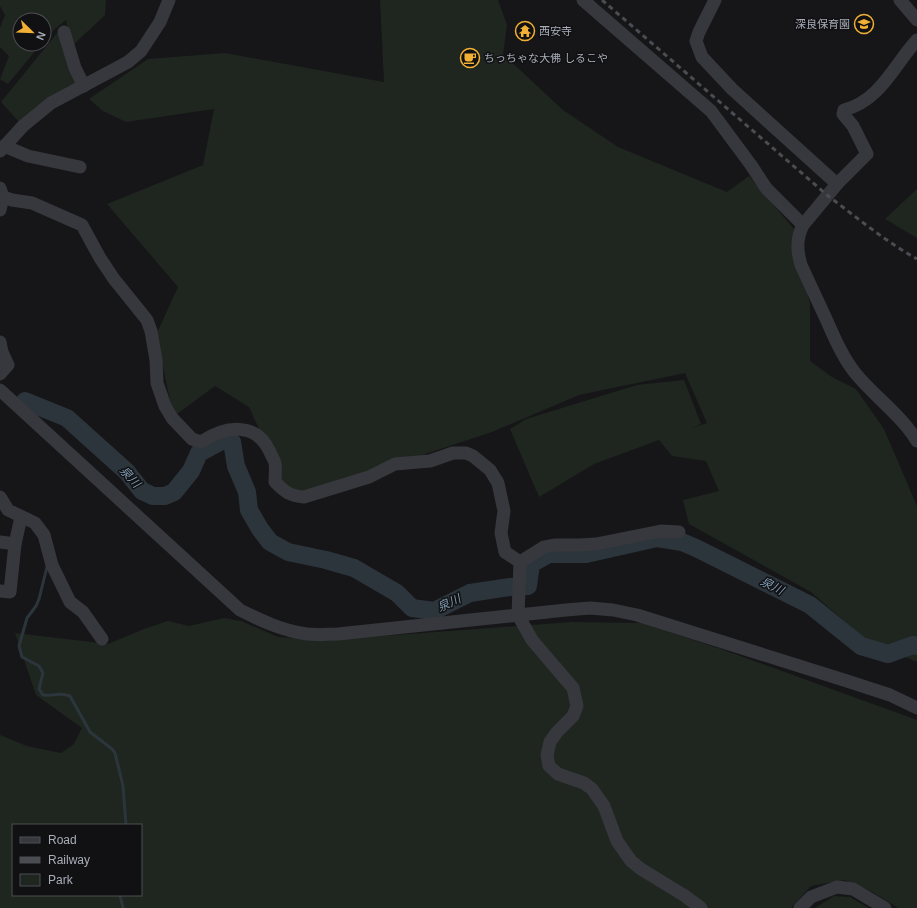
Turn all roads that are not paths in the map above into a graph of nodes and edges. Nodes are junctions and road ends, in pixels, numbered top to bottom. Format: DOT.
graph roads {
  1 [pos="170,0"];
  2 [pos="583,0"];
  3 [pos="715,0"];
  4 [pos="900,0"];
  5 [pos="917,20"];
  6 [pos="64,32"];
  7 [pos="917,40"];
  8 [pos="84,86"];
  9 [pos="2,149"];
  10 [pos="80,167"];
  11 [pos="837,184"];
  12 [pos="1,198"];
  13 [pos="803,225"];
  14 [pos="0,342"];
  15 [pos="0,374"];
  16 [pos="0,390"];
  17 [pos="917,441"];
  18 [pos="0,497"];
  19 [pos="20,520"];
  20 [pos="679,532"];
  21 [pos="0,542"];
  22 [pos="15,544"];
  23 [pos="520,562"];
  24 [pos="0,591"];
  25 [pos="518,614"];
  26 [pos="102,640"];
  27 [pos="917,708"];
  28 [pos="701,908"];
  29 [pos="800,908"];
  30 [pos="885,908"];
  1 -- 8 [label="street"];
  2 -- 13 [label="street"];
  3 -- 11 [label="street"];
  4 -- 5 [label="street"];
  6 -- 8 [label="street"];
  7 -- 11 [label="street"];
  8 -- 9 [label="street"];
  9 -- 10 [label="street"];
  11 -- 13 [label="street"];
  12 -- 23 [label="street"];
  13 -- 17 [label="street"];
  14 -- 15 [label="street"];
  16 -- 25 [label="street"];
  18 -- 19 [label="street"];
  19 -- 22 [label="street"];
  19 -- 26 [label="street"];
  20 -- 23 [label="street"];
  21 -- 22 [label="street"];
  22 -- 24 [label="street"];
  23 -- 25 [label="street"];
  25 -- 27 [label="street"];
  25 -- 28 [label="street"];
  29 -- 30 [label="street"];
}
